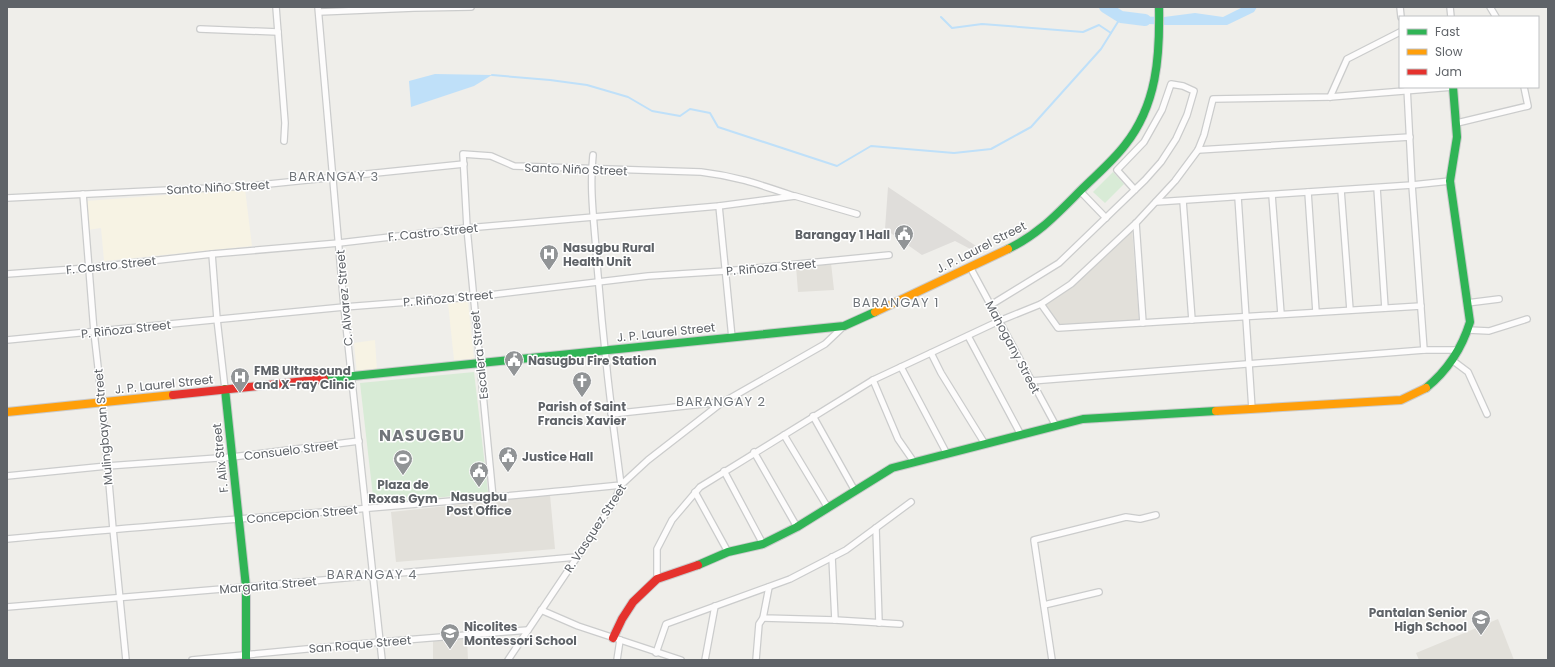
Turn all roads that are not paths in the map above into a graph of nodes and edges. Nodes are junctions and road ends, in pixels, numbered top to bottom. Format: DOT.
graph roads {
  1 [pos="276,7"];
  2 [pos="471,7"];
  3 [pos="1490,7"];
  4 [pos="318,10"];
  5 [pos="1159,10"];
  6 [pos="1495,16"];
  7 [pos="200,28"];
  8 [pos="278,32"];
  9 [pos="1399,33"];
  10 [pos="1430,88"];
  11 [pos="1453,88"];
  12 [pos="1524,88"];
  13 [pos="1407,89"];
  14 [pos="1330,97"];
  15 [pos="1457,123"];
  16 [pos="1410,137"];
  17 [pos="284,141"];
  18 [pos="1198,150"];
  19 [pos="593,155"];
  20 [pos="464,164"];
  21 [pos="592,169"];
  22 [pos="332,178"];
  23 [pos="1450,181"];
  24 [pos="1412,185"];
  25 [pos="1377,188"];
  26 [pos="1135,190"];
  27 [pos="1342,190"];
  28 [pos="1080,191"];
  29 [pos="1308,192"];
  30 [pos="83,194"];
  31 [pos="1272,195"];
  32 [pos="795,196"];
  33 [pos="1238,197"];
  34 [pos="7,198"];
  35 [pos="1183,201"];
  36 [pos="1156,202"];
  37 [pos="719,206"];
  38 [pos="857,214"];
  39 [pos="594,216"];
  40 [pos="1106,218"];
  41 [pos="1136,223"];
  42 [pos="467,228"];
  43 [pos="339,243"];
  44 [pos="212,254"];
  45 [pos="889,255"];
  46 [pos="970,267"];
  47 [pos="88,268"];
  48 [pos="726,271"];
  49 [pos="7,274"];
  50 [pos="599,282"];
  51 [pos="473,297"];
  52 [pos="1500,299"];
  53 [pos="994,303"];
  54 [pos="1467,303"];
  55 [pos="1041,304"];
  56 [pos="344,306"];
  57 [pos="1421,306"];
  58 [pos="1385,308"];
  59 [pos="1350,310"];
  60 [pos="1316,312"];
  61 [pos="1281,314"];
  62 [pos="1245,316"];
  63 [pos="217,319"];
  64 [pos="1527,319"];
  65 [pos="1192,320"];
  66 [pos="999,321"];
  67 [pos="1143,323"];
  68 [pos="844,326"];
  69 [pos="1468,330"];
  70 [pos="94,332"];
  71 [pos="968,336"];
  72 [pos="732,338"];
  73 [pos="7,340"];
  74 [pos="605,350"];
  75 [pos="1424,350"];
  76 [pos="1458,350"];
  77 [pos="931,353"];
  78 [pos="1452,360"];
  79 [pos="480,363"];
  80 [pos="1249,364"];
  81 [pos="901,367"];
  82 [pos="352,376"];
  83 [pos="873,380"];
  84 [pos="1031,381"];
  85 [pos="225,389"];
  86 [pos="102,402"];
  87 [pos="720,404"];
  88 [pos="1252,409"];
  89 [pos="7,412"];
  90 [pos="611,414"];
  91 [pos="1487,414"];
  92 [pos="813,416"];
  93 [pos="1056,426"];
  94 [pos="784,435"];
  95 [pos="1021,435"];
  96 [pos="359,441"];
  97 [pos="985,444"];
  98 [pos="754,452"];
  99 [pos="947,454"];
  100 [pos="232,457"];
  101 [pos="914,462"];
  102 [pos="107,466"];
  103 [pos="724,471"];
  104 [pos="7,476"];
  105 [pos="621,485"];
  106 [pos="855,491"];
  107 [pos="695,492"];
  108 [pos="493,498"];
  109 [pos="911,502"];
  110 [pos="366,508"];
  111 [pos="828,508"];
  112 [pos="1156,516"];
  113 [pos="239,520"];
  114 [pos="796,528"];
  115 [pos="876,528"];
  116 [pos="113,529"];
  117 [pos="7,539"];
  118 [pos="763,544"];
  119 [pos="728,552"];
  120 [pos="576,557"];
  121 [pos="832,557"];
  122 [pos="372,575"];
  123 [pos="657,579"];
  124 [pos="246,587"];
  125 [pos="769,587"];
  126 [pos="1099,592"];
  127 [pos="120,598"];
  128 [pos="1044,605"];
  129 [pos="715,606"];
  130 [pos="7,607"];
  131 [pos="541,610"];
  132 [pos="762,618"];
  133 [pos="835,620"];
  134 [pos="880,623"];
  135 [pos="900,624"];
  136 [pos="528,630"];
  137 [pos="617,639"];
  138 [pos="380,642"];
  139 [pos="656,652"];
  140 [pos="246,657"];
  141 [pos="126,660"];
  142 [pos="192,660"];
  143 [pos="382,660"];
  144 [pos="508,660"];
  145 [pos="617,660"];
  146 [pos="681,660"];
  147 [pos="705,660"];
  148 [pos="756,660"];
  149 [pos="1052,660"];
  1 -- 8 [label="street"];
  2 -- 4 [label="street"];
  3 -- 6 [label="street"];
  4 -- 22 [label="street, C. Alvarez Street"];
  5 -- 28 [label="main road, J. P. Laurel Street"];
  7 -- 8 [label="street"];
  8 -- 17 [label="street"];
  9 -- 14 [label="street"];
  10 -- 13 [label="street"];
  11 -- 15 [label="main road"];
  12 -- 15 [label="street"];
  13 -- 14 [label="street"];
  13 -- 16 [label="street"];
  14 -- 18 [label="street"];
  15 -- 23 [label="main road"];
  16 -- 18 [label="street"];
  16 -- 24 [label="street"];
  18 -- 36 [label="street"];
  19 -- 21 [label="street"];
  20 -- 21 [label="street, Santo Niño Street"];
  20 -- 22 [label="street, Santo Niño Street"];
  20 -- 42 [label="street, Escalera Street"];
  21 -- 32 [label="street, Santo Niño Street"];
  21 -- 39 [label="street"];
  22 -- 30 [label="street, Santo Niño Street"];
  22 -- 43 [label="street, C. Alvarez Street"];
  23 -- 24 [label="street"];
  23 -- 54 [label="main road"];
  24 -- 25 [label="street"];
  24 -- 57 [label="street"];
  25 -- 27 [label="street"];
  25 -- 58 [label="street"];
  26 -- 26 [label="street"];
  26 -- 40 [label="street"];
  27 -- 29 [label="street"];
  27 -- 59 [label="street"];
  28 -- 40 [label="street"];
  28 -- 46 [label="main road, J. P. Laurel Street"];
  29 -- 31 [label="street"];
  29 -- 60 [label="street"];
  30 -- 34 [label="street, Santo Niño Street"];
  30 -- 47 [label="street, Mulingbayan Street"];
  31 -- 33 [label="street"];
  31 -- 61 [label="street"];
  32 -- 37 [label="street, F. Castro Street"];
  32 -- 38 [label="street, F. Castro Street"];
  33 -- 35 [label="street"];
  33 -- 62 [label="street"];
  35 -- 36 [label="street"];
  35 -- 65 [label="street"];
  36 -- 41 [label="street"];
  37 -- 39 [label="street, F. Castro Street"];
  37 -- 48 [label="street"];
  39 -- 42 [label="street, F. Castro Street"];
  39 -- 50 [label="street"];
  40 -- 53 [label="street"];
  41 -- 55 [label="street"];
  41 -- 67 [label="street"];
  42 -- 43 [label="street, F. Castro Street"];
  42 -- 51 [label="street, Escalera Street"];
  43 -- 44 [label="street, F. Castro Street"];
  43 -- 56 [label="street, C. Alvarez Street"];
  44 -- 47 [label="street, F. Castro Street"];
  44 -- 63 [label="street, F. Alix Street"];
  45 -- 48 [label="street, P. Riñoza Street"];
  46 -- 66 [label="street, Mahogany Street"];
  46 -- 68 [label="main road, J. P. Laurel Street"];
  47 -- 49 [label="street, F. Castro Street"];
  47 -- 70 [label="street, Mulingbayan Street"];
  48 -- 50 [label="street, P. Riñoza Street"];
  48 -- 72 [label="street"];
  50 -- 51 [label="street, P. Riñoza Street"];
  50 -- 74 [label="street"];
  51 -- 56 [label="street, P. Riñoza Street"];
  51 -- 79 [label="street, Escalera Street"];
  52 -- 54 [label="street"];
  54 -- 69 [label="main road"];
  55 -- 66 [label="street"];
  55 -- 67 [label="street"];
  56 -- 63 [label="street, P. Riñoza Street"];
  56 -- 82 [label="street, C. Alvarez Street"];
  57 -- 58 [label="street"];
  57 -- 75 [label="street"];
  58 -- 59 [label="street"];
  59 -- 60 [label="street"];
  60 -- 61 [label="street"];
  61 -- 62 [label="street"];
  62 -- 65 [label="street"];
  62 -- 80 [label="street"];
  63 -- 70 [label="street, P. Riñoza Street"];
  63 -- 85 [label="street, F. Alix Street"];
  64 -- 69 [label="street"];
  65 -- 67 [label="street"];
  66 -- 71 [label="street"];
  66 -- 84 [label="street, Mahogany Street"];
  68 -- 72 [label="main road, J. P. Laurel Street"];
  68 -- 87 [label="street, R. Vasquez Street"];
  69 -- 76 [label="main road"];
  70 -- 73 [label="street, P. Riñoza Street"];
  70 -- 86 [label="street, Mulingbayan Street"];
  71 -- 77 [label="street"];
  71 -- 95 [label="street"];
  72 -- 74 [label="main road, J. P. Laurel Street"];
  74 -- 79 [label="main road, J. P. Laurel Street"];
  74 -- 90 [label="street"];
  75 -- 76 [label="street"];
  75 -- 80 [label="street"];
  76 -- 78 [label="main road"];
  77 -- 81 [label="street"];
  77 -- 97 [label="street"];
  78 -- 88 [label="main road"];
  78 -- 91 [label="street"];
  79 -- 82 [label="main road, J. P. Laurel Street"];
  79 -- 108 [label="street, Escalera Street"];
  80 -- 84 [label="street"];
  80 -- 88 [label="street"];
  81 -- 83 [label="street"];
  81 -- 99 [label="street"];
  82 -- 85 [label="main road, J. P. Laurel Street"];
  82 -- 96 [label="street, C. Alvarez Street"];
  83 -- 92 [label="street"];
  83 -- 101 [label="street"];
  84 -- 93 [label="street, Mahogany Street"];
  85 -- 86 [label="main road, J. P. Laurel Street"];
  85 -- 100 [label="main road, F. Alix Street"];
  86 -- 89 [label="main road, J. P. Laurel Street"];
  86 -- 102 [label="street, Mulingbayan Street"];
  87 -- 90 [label="street"];
  87 -- 105 [label="street, R. Vasquez Street"];
  88 -- 93 [label="main road"];
  90 -- 105 [label="street"];
  92 -- 94 [label="street"];
  92 -- 106 [label="street"];
  93 -- 95 [label="main road"];
  94 -- 98 [label="street"];
  94 -- 111 [label="street"];
  95 -- 97 [label="main road"];
  96 -- 100 [label="street, Consuelo Street"];
  96 -- 110 [label="street, C. Alvarez Street"];
  97 -- 99 [label="main road"];
  98 -- 103 [label="street"];
  98 -- 114 [label="street"];
  99 -- 101 [label="main road"];
  100 -- 102 [label="street, Consuelo Street"];
  100 -- 113 [label="main road, F. Alix Street"];
  101 -- 106 [label="main road"];
  102 -- 104 [label="street, Consuelo Street"];
  102 -- 116 [label="street, Mulingbayan Street"];
  103 -- 107 [label="street"];
  103 -- 118 [label="street"];
  105 -- 108 [label="street, Concepcion Street"];
  105 -- 120 [label="street, R. Vasquez Street"];
  106 -- 111 [label="main road"];
  107 -- 119 [label="street"];
  107 -- 123 [label="street"];
  108 -- 110 [label="street, Concepcion Street"];
  109 -- 115 [label="street"];
  110 -- 113 [label="street, Concepcion Street"];
  110 -- 122 [label="street, C. Alvarez Street"];
  111 -- 114 [label="main road"];
  112 -- 128 [label="street"];
  113 -- 116 [label="street, Concepcion Street"];
  113 -- 124 [label="main road, F. Alix Street"];
  114 -- 118 [label="main road"];
  115 -- 121 [label="street"];
  115 -- 134 [label="street"];
  116 -- 117 [label="street, Concepcion Street"];
  116 -- 127 [label="street, Mulingbayan Street"];
  118 -- 119 [label="main road"];
  119 -- 123 [label="main road"];
  120 -- 122 [label="street, Margarita Street"];
  120 -- 131 [label="street, R. Vasquez Street"];
  121 -- 125 [label="street"];
  121 -- 133 [label="street"];
  122 -- 124 [label="street, Margarita Street"];
  122 -- 138 [label="street, C. Alvarez Street"];
  123 -- 137 [label="main road"];
  124 -- 127 [label="street, Margarita Street"];
  124 -- 140 [label="main road, F. Alix Street"];
  125 -- 129 [label="street"];
  125 -- 132 [label="street"];
  126 -- 128 [label="street"];
  127 -- 130 [label="street, Margarita Street"];
  127 -- 141 [label="street, Mulingbayan Street"];
  128 -- 149 [label="street"];
  129 -- 139 [label="street"];
  129 -- 147 [label="street"];
  131 -- 136 [label="street, R. Vasquez Street"];
  131 -- 137 [label="street"];
  132 -- 133 [label="street"];
  132 -- 148 [label="street"];
  133 -- 134 [label="street"];
  134 -- 135 [label="street"];
  136 -- 138 [label="street, San Roque Street"];
  136 -- 144 [label="street, R. Vasquez Street"];
  137 -- 139 [label="street"];
  137 -- 145 [label="street"];
  138 -- 140 [label="street, San Roque Street"];
  138 -- 143 [label="street, C. Alvarez Street"];
  139 -- 146 [label="street"];
  140 -- 142 [label="street, San Roque Street"];
}
